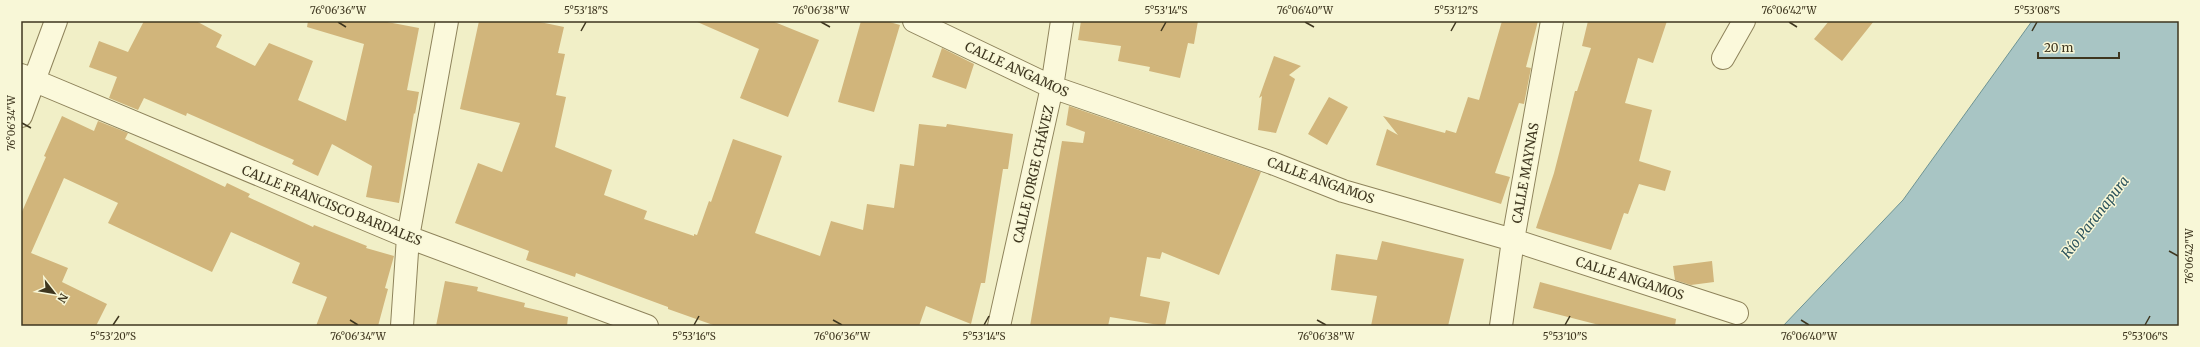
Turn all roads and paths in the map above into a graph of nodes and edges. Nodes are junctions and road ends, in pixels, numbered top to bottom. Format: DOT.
graph roads {
  1 [pos="56,21"];
  2 [pos="447,21"];
  3 [pos="914,21"];
  4 [pos="1062,21"];
  5 [pos="1552,21"];
  6 [pos="1744,21"];
  7 [pos="1723,58"];
  8 [pos="27,78"];
  9 [pos="1052,88"];
  10 [pos="21,116"];
  11 [pos="408,237"];
  12 [pos="1513,240"];
  13 [pos="1737,313"];
  14 [pos="402,326"];
  15 [pos="647,326"];
  16 [pos="999,326"];
  17 [pos="1501,326"];
  1 -- 8 [label="street"];
  2 -- 11 [label="street"];
  3 -- 9 [label="street, CALLE ANGAMOS"];
  4 -- 9 [label="street, CALLE JORGE CHÁVEZ"];
  5 -- 12 [label="street, CALLE MAYNAS"];
  6 -- 7 [label="street"];
  8 -- 10 [label="street"];
  8 -- 11 [label="street, CALLE FRANCISCO BARDALES"];
  9 -- 12 [label="street, CALLE ANGAMOS"];
  9 -- 16 [label="street, CALLE JORGE CHÁVEZ"];
  11 -- 14 [label="street"];
  11 -- 15 [label="street, CALLE FRANCISCO BARDALES"];
  12 -- 13 [label="street, CALLE ANGAMOS"];
  12 -- 17 [label="street, CALLE MAYNAS"];
}
